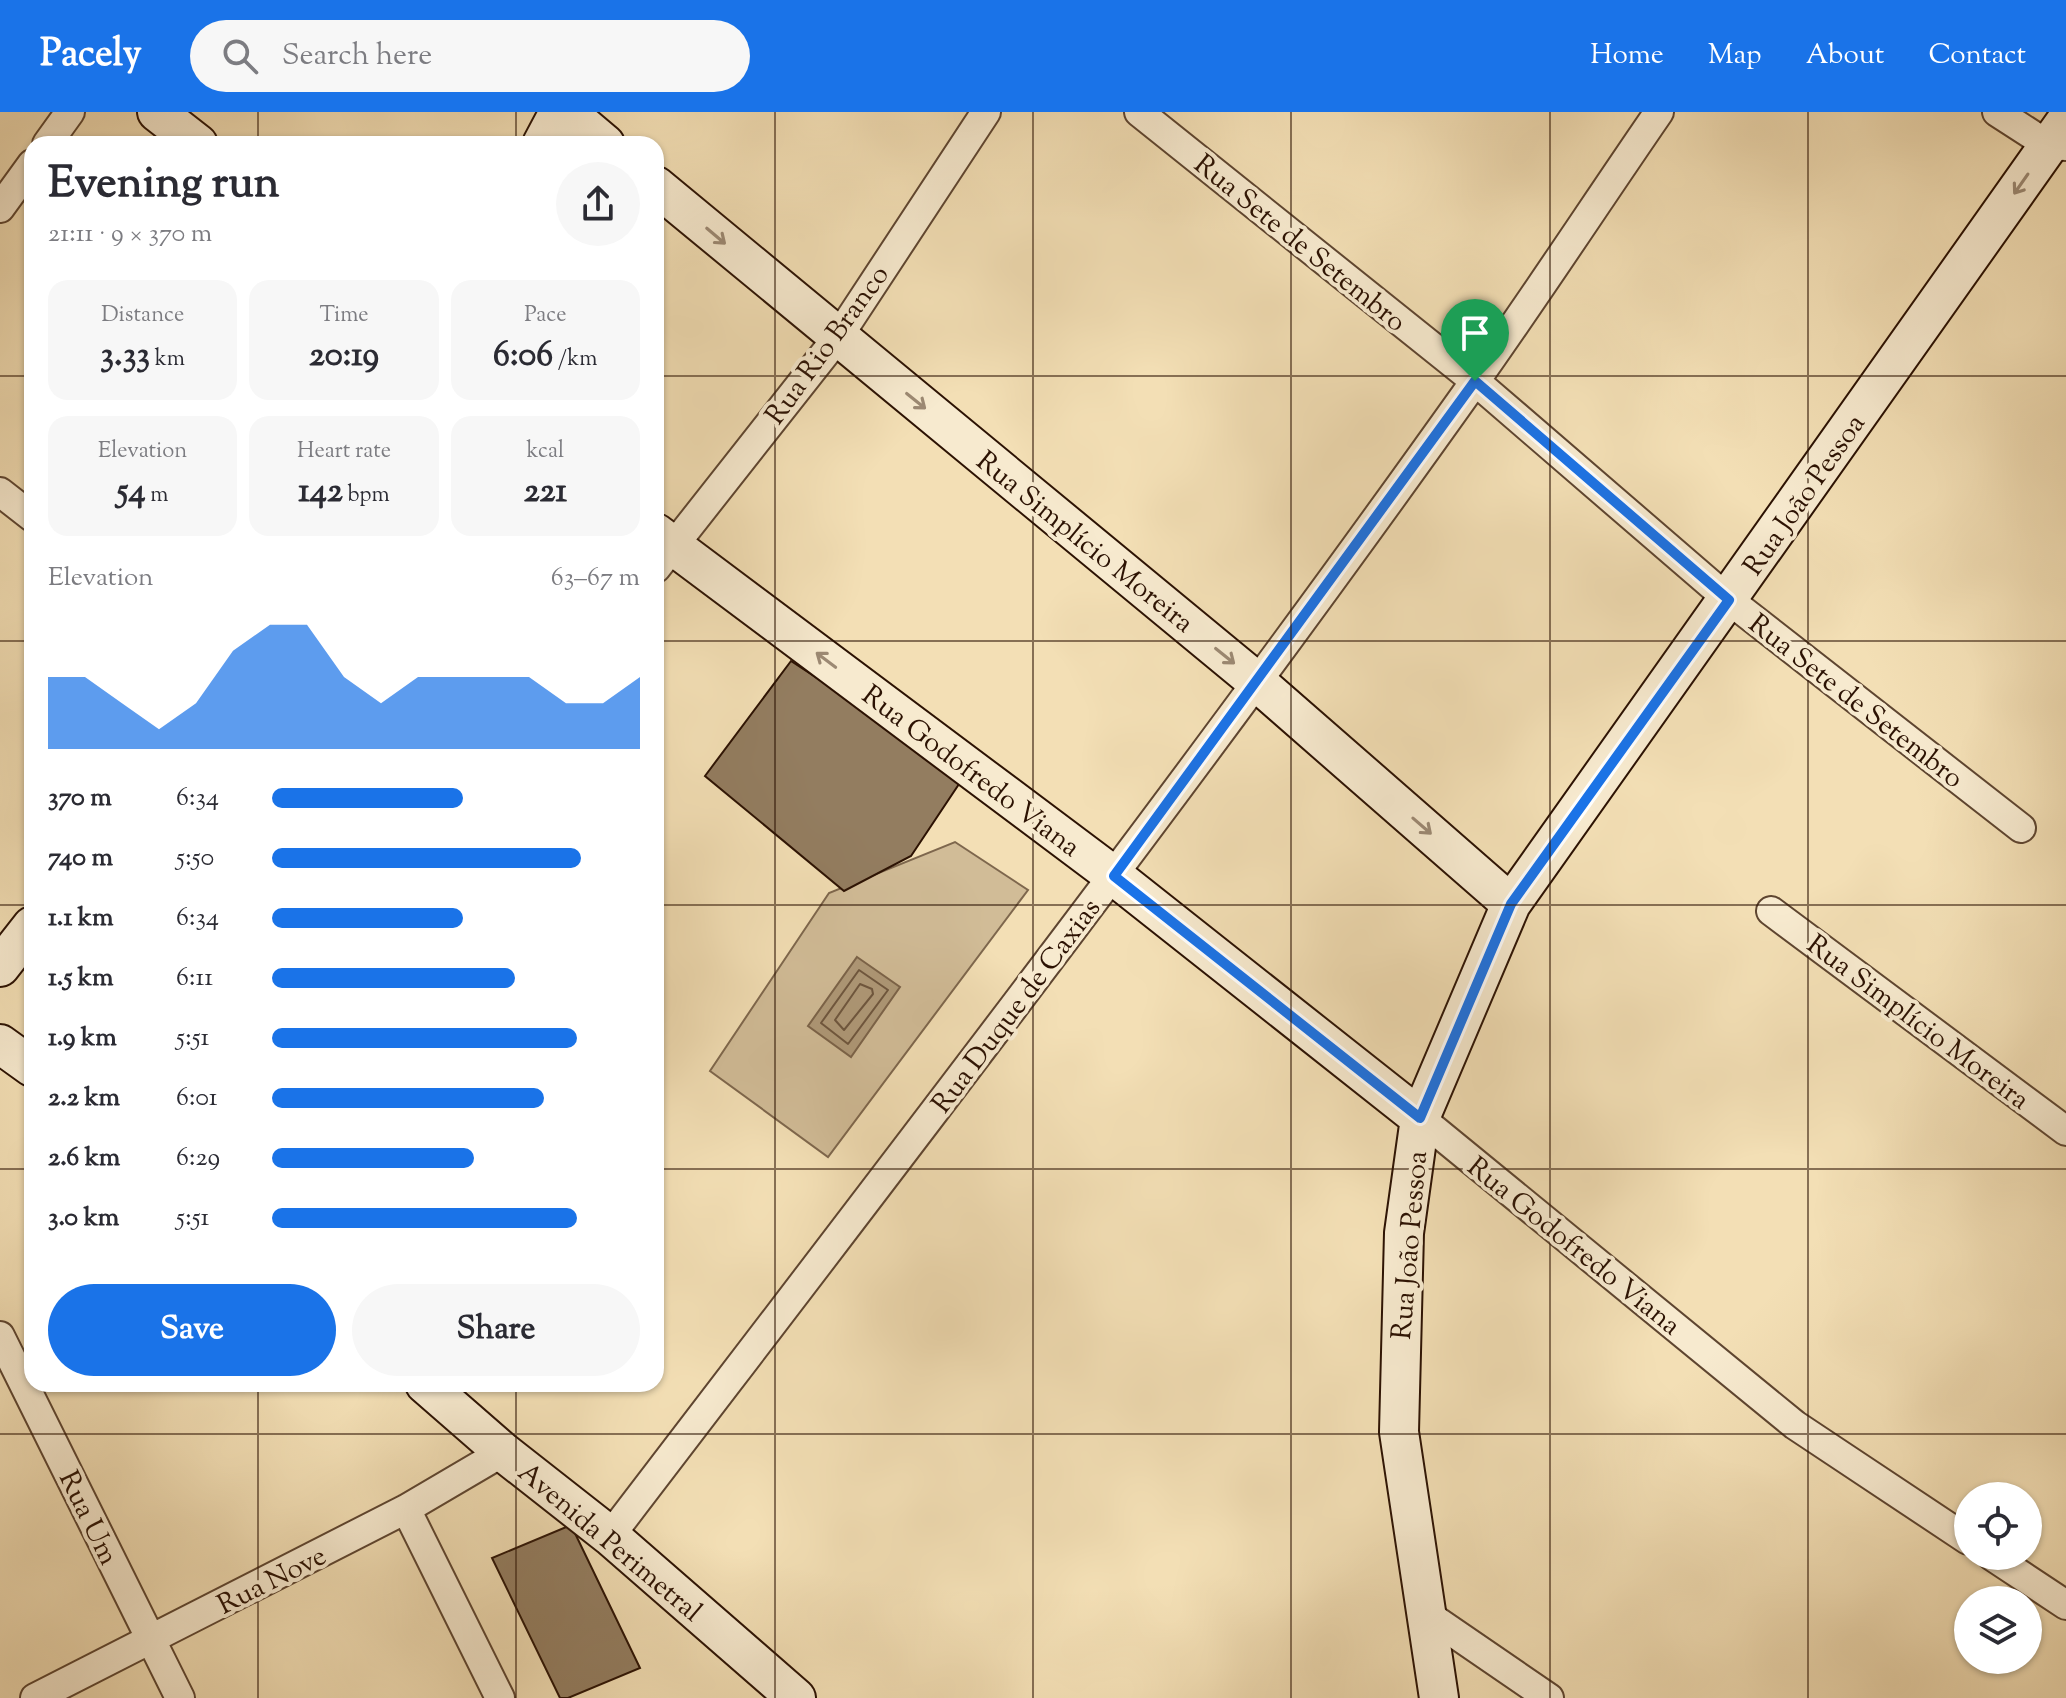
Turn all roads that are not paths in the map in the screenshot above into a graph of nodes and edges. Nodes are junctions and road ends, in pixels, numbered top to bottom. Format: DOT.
graph roads {
  1 [pos="70,112"];
  2 [pos="157,112"];
  3 [pos="559,112"];
  4 [pos="567,112"];
  5 [pos="986,112"];
  6 [pos="1139,112"];
  7 [pos="1659,112"];
  8 [pos="1997,112"];
  9 [pos="53,136"];
  10 [pos="188,136"];
  11 [pos="546,136"];
  12 [pos="596,136"];
  13 [pos="2060,137"];
  14 [pos="24,175"];
  15 [pos="664,193"];
  16 [pos="0,208"];
  17 [pos="838,337"];
  18 [pos="1475,381"];
  19 [pos="0,492"];
  20 [pos="24,511"];
  21 [pos="664,544"];
  22 [pos="664,550"];
  23 [pos="1729,600"];
  24 [pos="1257,682"];
  25 [pos="2021,828"];
  26 [pos="1114,876"];
  27 [pos="1511,904"];
  28 [pos="1771,911"];
  29 [pos="24,936"];
  30 [pos="0,967"];
  31 [pos="0,1044"];
  32 [pos="24,1061"];
  33 [pos="1420,1118"];
  34 [pos="2066,1131"];
  35 [pos="0,1336"];
  36 [pos="24,1384"];
  37 [pos="28,1392"];
  38 [pos="434,1392"];
  39 [pos="503,1452"];
  40 [pos="406,1509"];
  41 [pos="1954,1531"];
  42 [pos="610,1536"];
  43 [pos="2013,1570"];
  44 [pos="2066,1605"];
  45 [pos="1425,1613"];
  46 [pos="151,1641"];
  47 [pos="35,1698"];
  48 [pos="180,1698"];
  49 [pos="500,1698"];
  50 [pos="796,1698"];
  51 [pos="1439,1698"];
  52 [pos="1549,1698"];
  1 -- 9 [label="street"];
  2 -- 10 [label="street"];
  3 -- 11 [label="street"];
  4 -- 12 [label="street"];
  5 -- 17 [label="street, Rua Rio Branco"];
  6 -- 18 [label="street, Rua Sete de Setembro"];
  7 -- 18 [label="street, Rua Duque de Caxias"];
  8 -- 13 [label="street"];
  13 -- 23 [label="street, Rua João Pessoa, one-way"];
  14 -- 16 [label="street"];
  15 -- 17 [label="street, Rua Simplício Moreira, one-way"];
  17 -- 21 [label="street, Rua Rio Branco"];
  17 -- 24 [label="street, Rua Simplício Moreira, one-way"];
  18 -- 23 [label="street, Rua Sete de Setembro"];
  18 -- 24 [label="street, Rua Duque de Caxias"];
  19 -- 20 [label="street"];
  26 -- 22 [label="street, Rua Godofredo Viana, one-way"];
  23 -- 25 [label="street, Rua Sete de Setembro"];
  23 -- 27 [label="street, Rua João Pessoa"];
  24 -- 26 [label="street, Rua Duque de Caxias"];
  24 -- 27 [label="street, Rua Simplício Moreira, one-way"];
  26 -- 33 [label="street, Rua Godofredo Viana"];
  26 -- 42 [label="street, Rua Duque de Caxias"];
  27 -- 33 [label="street, Rua João Pessoa"];
  28 -- 34 [label="street, Rua Simplício Moreira"];
  29 -- 30 [label="street"];
  31 -- 32 [label="street"];
  33 -- 41 [label="street, Rua Godofredo Viana"];
  33 -- 45 [label="street, Rua João Pessoa"];
  35 -- 36 [label="street, Rua Um"];
  37 -- 46 [label="street, Rua Um"];
  38 -- 39 [label="street, Avenida Perimetral"];
  39 -- 40 [label="street, Rua Nove"];
  39 -- 42 [label="street, Avenida Perimetral"];
  40 -- 46 [label="street, Rua Nove"];
  40 -- 49 [label="street"];
  42 -- 50 [label="street, Avenida Perimetral"];
  43 -- 44 [label="street"];
  45 -- 51 [label="street, Rua João Pessoa"];
  45 -- 52 [label="street"];
  46 -- 47 [label="street, Rua Nove"];
  46 -- 48 [label="street, Rua Um"];
}
